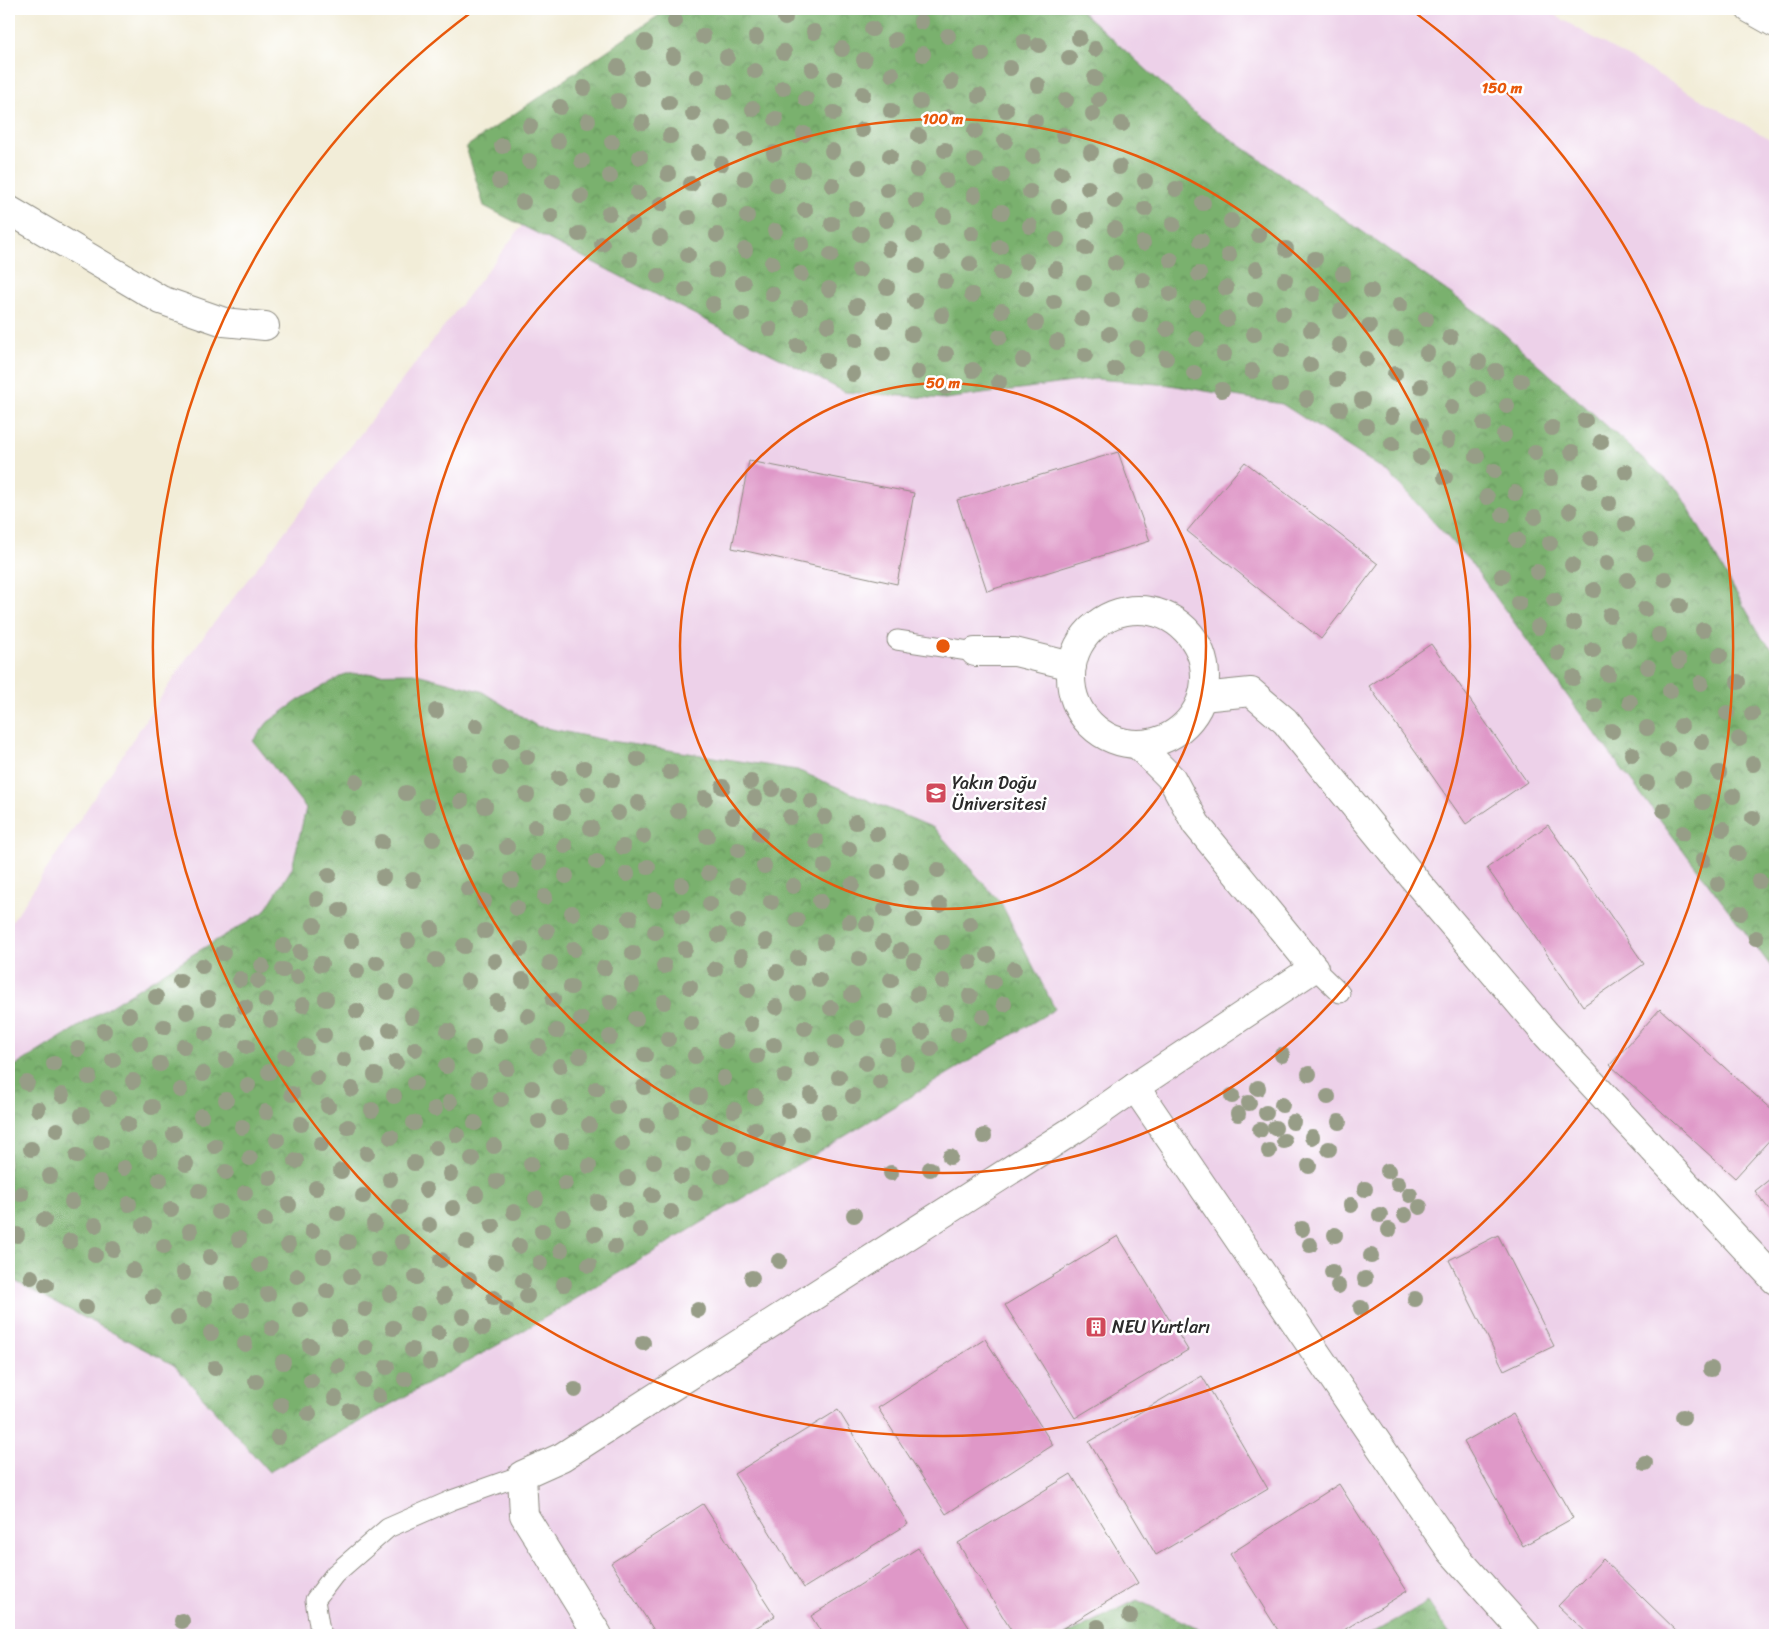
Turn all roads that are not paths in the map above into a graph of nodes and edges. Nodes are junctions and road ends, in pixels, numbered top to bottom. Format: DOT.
graph roads {
  1 [pos="1750,9"];
  2 [pos="1775,23"];
  3 [pos="9,210"];
  4 [pos="265,326"];
  5 [pos="897,640"];
  6 [pos="975,652"];
  7 [pos="1072,666"];
  8 [pos="1202,697"];
  9 [pos="1138,745"];
  10 [pos="1314,968"];
  11 [pos="1340,994"];
  12 [pos="1135,1087"];
  13 [pos="1775,1280"];
  14 [pos="522,1475"];
  15 [pos="323,1635"];
  16 [pos="598,1635"];
  17 [pos="1526,1635"];
  1 -- 2 [label="main road"];
  3 -- 4 [label="main road"];
  5 -- 6 [label="lane"];
  6 -- 7 [label="main road"];
  7 -- 8 [label="main road"];
  7 -- 9 [label="main road"];
  8 -- 9 [label="main road"];
  8 -- 13 [label="main road"];
  9 -- 10 [label="main road"];
  10 -- 11 [label="lane"];
  10 -- 12 [label="main road"];
  12 -- 14 [label="main road"];
  12 -- 17 [label="main road"];
  14 -- 15 [label="lane"];
  14 -- 16 [label="main road"];
}
